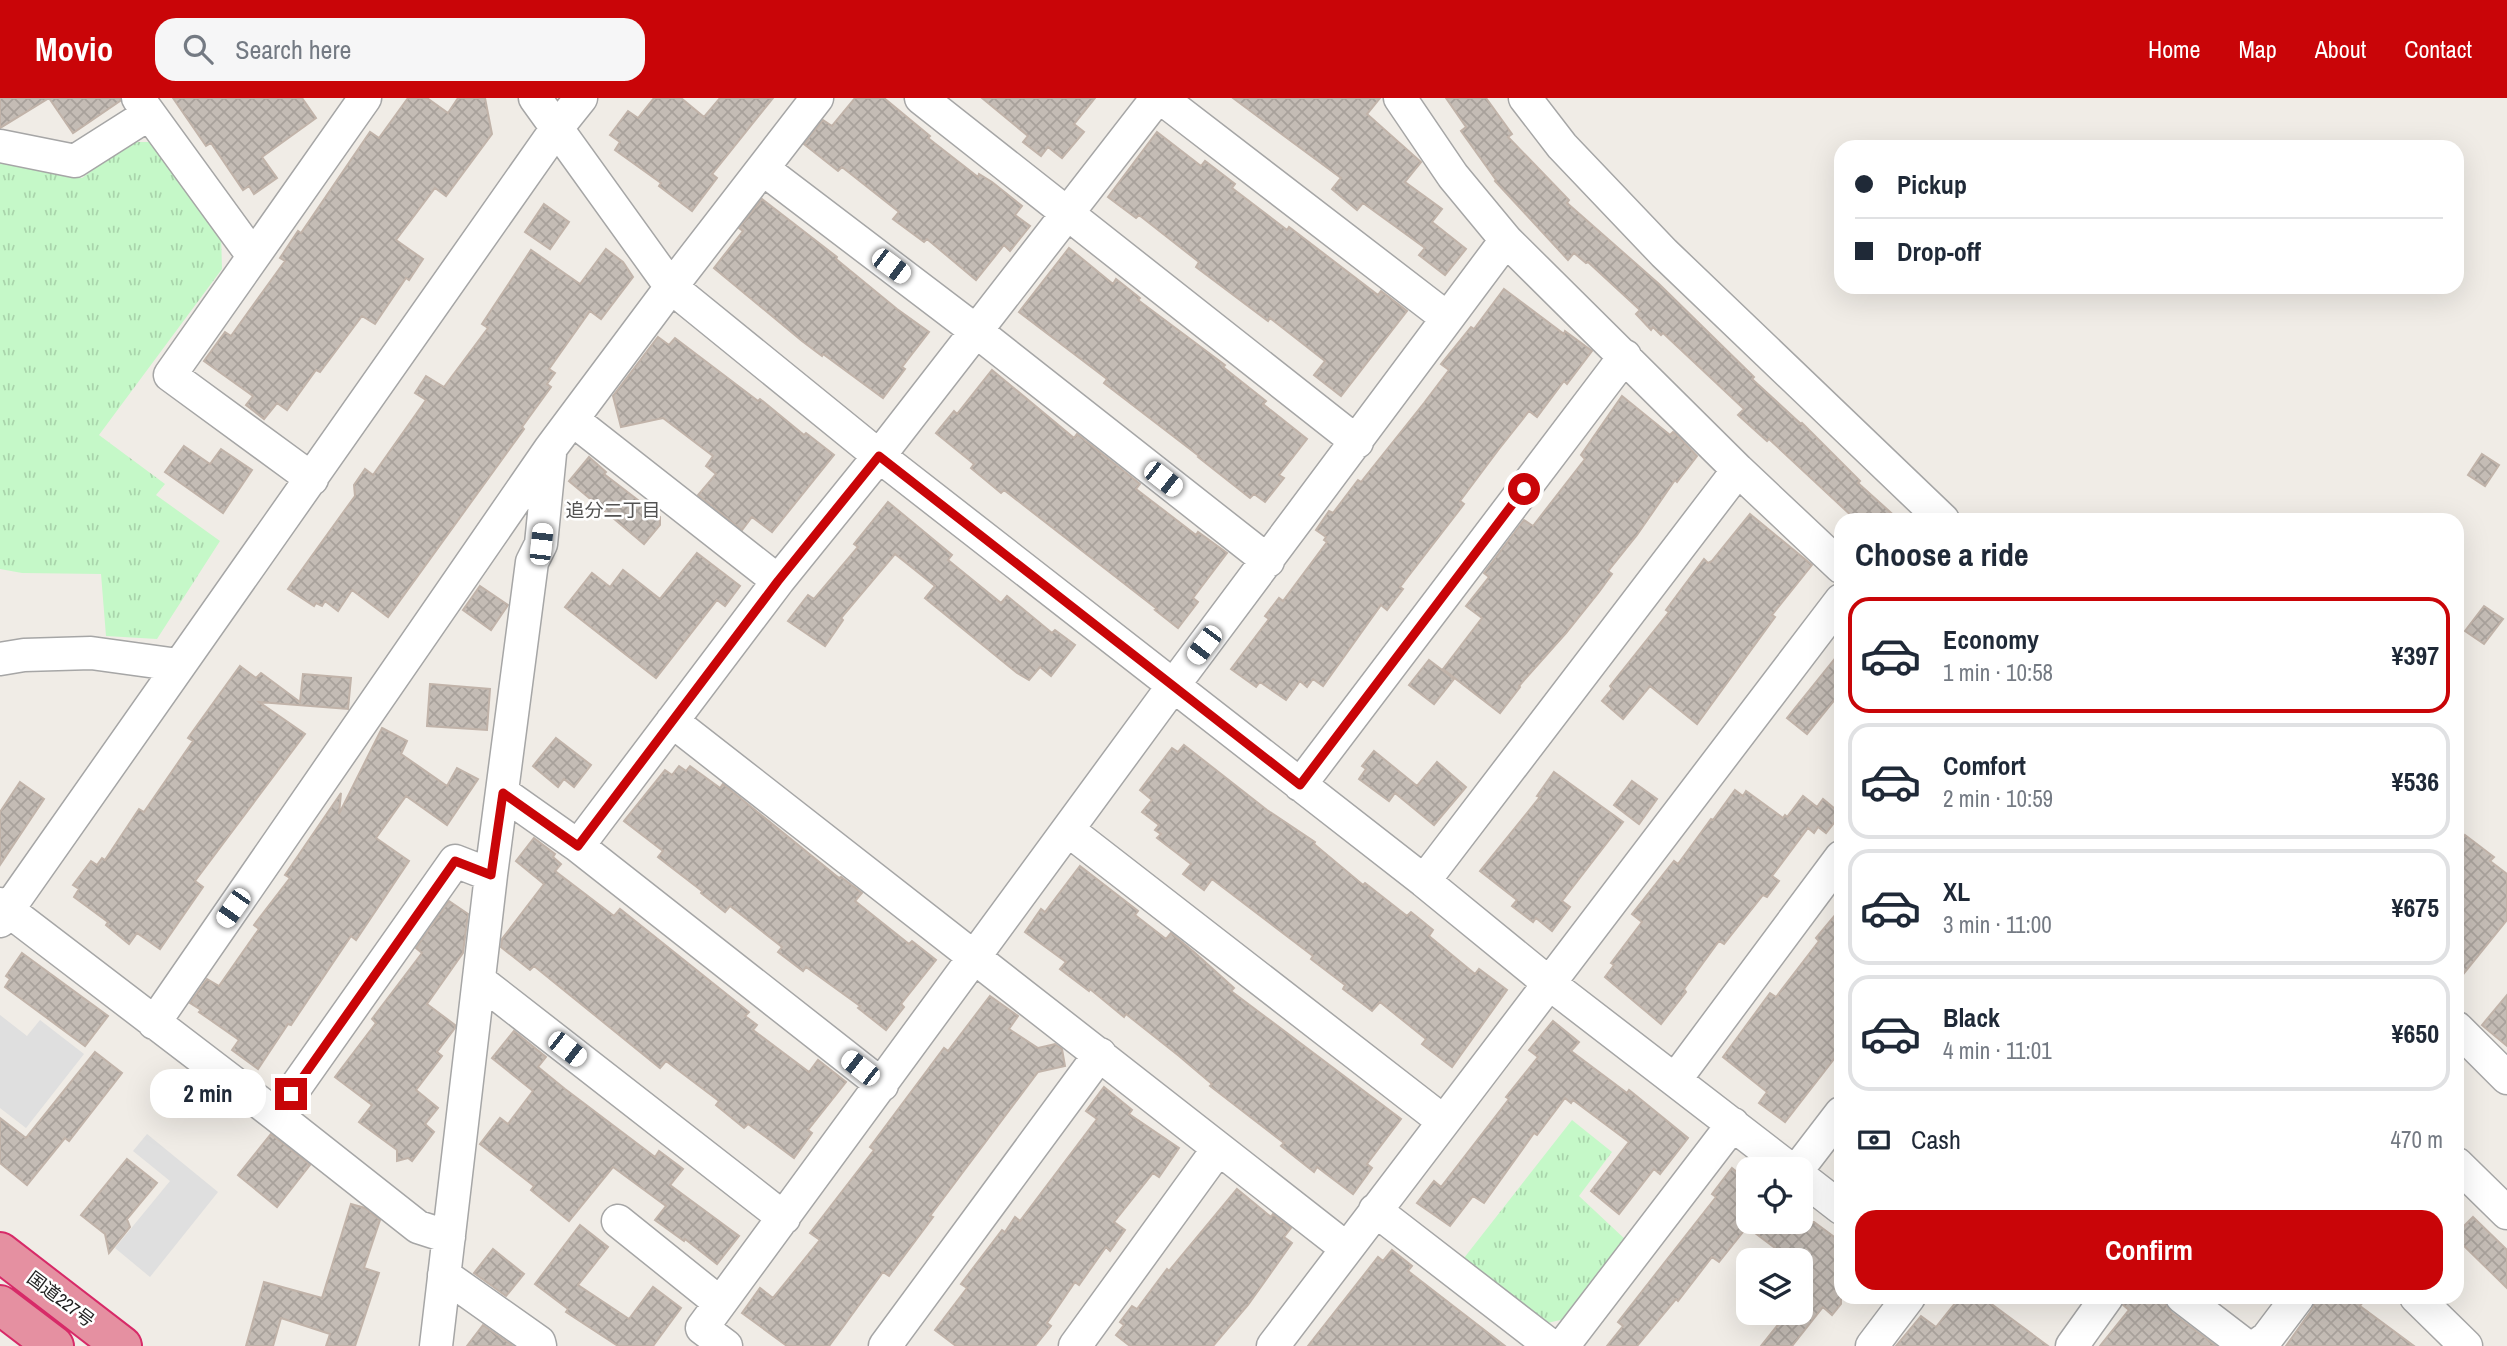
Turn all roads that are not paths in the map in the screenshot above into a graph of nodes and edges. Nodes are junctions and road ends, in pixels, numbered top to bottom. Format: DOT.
graph roads {
  1 [pos="535,98"];
  2 [pos="581,98"];
  3 [pos="817,98"];
  4 [pos="921,98"];
  5 [pos="1159,98"];
  6 [pos="1400,98"];
  7 [pos="1525,98"];
  8 [pos="350,105"];
  9 [pos="143,106"];
  10 [pos="557,128"];
  11 [pos="0,146"];
  12 [pos="763,169"];
  13 [pos="1065,214"];
  14 [pos="1506,240"];
  15 [pos="253,256"];
  16 [pos="671,288"];
  17 [pos="1447,318"];
  18 [pos="976,331"];
  19 [pos="1625,356"];
  20 [pos="573,420"];
  21 [pos="1357,442"];
  22 [pos="550,449"];
  23 [pos="879,456"];
  24 [pos="1738,470"];
  25 [pos="312,479"];
  26 [pos="1936,513"];
  27 [pos="1834,560"];
  28 [pos="1268,561"];
  29 [pos="778,581"];
  30 [pos="1834,609"];
  31 [pos="0,659"];
  32 [pos="178,665"];
  33 [pos="1172,686"];
  34 [pos="672,721"];
  35 [pos="1300,785"];
  36 [pos="503,793"];
  37 [pos="1068,830"];
  38 [pos="578,846"];
  39 [pos="1834,866"];
  40 [pos="491,875"];
  41 [pos="1424,881"];
  42 [pos="3,912"];
  43 [pos="975,958"];
  44 [pos="480,981"];
  45 [pos="1550,984"];
  46 [pos="154,1023"];
  47 [pos="2464,1035"];
  48 [pos="1100,1054"];
  49 [pos="2507,1079"];
  50 [pos="1675,1080"];
  51 [pos="882,1085"];
  52 [pos="276,1115"];
  53 [pos="1443,1121"];
  54 [pos="1834,1122"];
  55 [pos="1733,1124"];
  56 [pos="1218,1149"];
  57 [pos="1775,1157"];
  58 [pos="1807,1157"];
  59 [pos="2464,1171"];
  60 [pos="1813,1187"];
  61 [pos="1834,1203"];
  62 [pos="1375,1210"];
  63 [pos="2507,1213"];
  64 [pos="784,1218"];
  65 [pos="618,1221"];
  66 [pos="449,1237"];
  67 [pos="1346,1248"];
  68 [pos="0,1252"];
  69 [pos="444,1275"];
  70 [pos="720,1303"];
  71 [pos="1904,1304"];
  72 [pos="2102,1304"];
  73 [pos="2191,1304"];
  74 [pos="2293,1304"];
  75 [pos="2423,1304"];
  76 [pos="0,1305"];
  77 [pos="54,1346"];
  78 [pos="122,1346"];
  79 [pos="436,1346"];
  80 [pos="540,1346"];
  81 [pos="726,1346"];
  82 [pos="885,1346"];
  83 [pos="1075,1346"];
  84 [pos="1273,1346"];
  85 [pos="1551,1346"];
  86 [pos="1563,1346"];
  87 [pos="1872,1346"];
  88 [pos="2072,1346"];
  89 [pos="2246,1346"];
  90 [pos="2256,1346"];
  91 [pos="2466,1346"];
  1 -- 10 [label="street"];
  2 -- 10 [label="street"];
  3 -- 12 [label="street"];
  4 -- 13 [label="street"];
  5 -- 13 [label="street"];
  5 -- 17 [label="street"];
  6 -- 14 [label="street"];
  7 -- 26 [label="street"];
  8 -- 15 [label="street"];
  9 -- 11 [label="street"];
  9 -- 15 [label="street"];
  10 -- 16 [label="street"];
  10 -- 25 [label="street"];
  12 -- 16 [label="street"];
  12 -- 18 [label="street"];
  13 -- 18 [label="street"];
  13 -- 21 [label="street"];
  14 -- 17 [label="street"];
  14 -- 19 [label="street"];
  15 -- 25 [label="street"];
  16 -- 20 [label="street"];
  16 -- 23 [label="street"];
  17 -- 21 [label="street"];
  18 -- 23 [label="street"];
  18 -- 28 [label="street"];
  19 -- 24 [label="street"];
  19 -- 35 [label="street"];
  20 -- 22 [label="street"];
  20 -- 29 [label="street"];
  21 -- 28 [label="street"];
  22 -- 36 [label="street"];
  22 -- 46 [label="street"];
  23 -- 29 [label="street"];
  23 -- 33 [label="street"];
  24 -- 27 [label="street"];
  24 -- 41 [label="street"];
  25 -- 32 [label="street"];
  28 -- 33 [label="street"];
  29 -- 34 [label="street"];
  30 -- 45 [label="street"];
  31 -- 32 [label="street"];
  32 -- 42 [label="street"];
  33 -- 35 [label="street"];
  33 -- 37 [label="street"];
  34 -- 38 [label="street"];
  34 -- 43 [label="street"];
  35 -- 41 [label="street"];
  36 -- 38 [label="street"];
  36 -- 40 [label="street"];
  37 -- 43 [label="street"];
  37 -- 53 [label="street"];
  38 -- 51 [label="street"];
  39 -- 50 [label="street"];
  40 -- 44 [label="street"];
  40 -- 52 [label="street"];
  41 -- 45 [label="street"];
  42 -- 46 [label="street"];
  43 -- 48 [label="street"];
  43 -- 51 [label="street"];
  44 -- 64 [label="street"];
  44 -- 66 [label="street"];
  45 -- 50 [label="street"];
  45 -- 53 [label="street"];
  46 -- 52 [label="street"];
  47 -- 49 [label="street"];
  48 -- 56 [label="street"];
  48 -- 82 [label="street"];
  50 -- 55 [label="street"];
  51 -- 64 [label="street"];
  52 -- 66 [label="street"];
  53 -- 62 [label="street"];
  54 -- 58 [label="street"];
  55 -- 57 [label="street"];
  55 -- 86 [label="street"];
  56 -- 67 [label="street"];
  56 -- 83 [label="street"];
  59 -- 63 [label="street"];
  60 -- 61 [label="street"];
  62 -- 67 [label="street"];
  62 -- 85 [label="street"];
  64 -- 70 [label="street"];
  65 -- 70 [label="street"];
  66 -- 69 [label="street"];
  67 -- 84 [label="street"];
  68 -- 78 [label="highway, 国道227号"];
  69 -- 79 [label="street"];
  69 -- 80 [label="street"];
  70 -- 81 [label="street"];
  71 -- 87 [label="street"];
  72 -- 88 [label="street"];
  73 -- 89 [label="street"];
  74 -- 90 [label="street"];
  75 -- 91 [label="street"];
  76 -- 77 [label="highway"];
}
